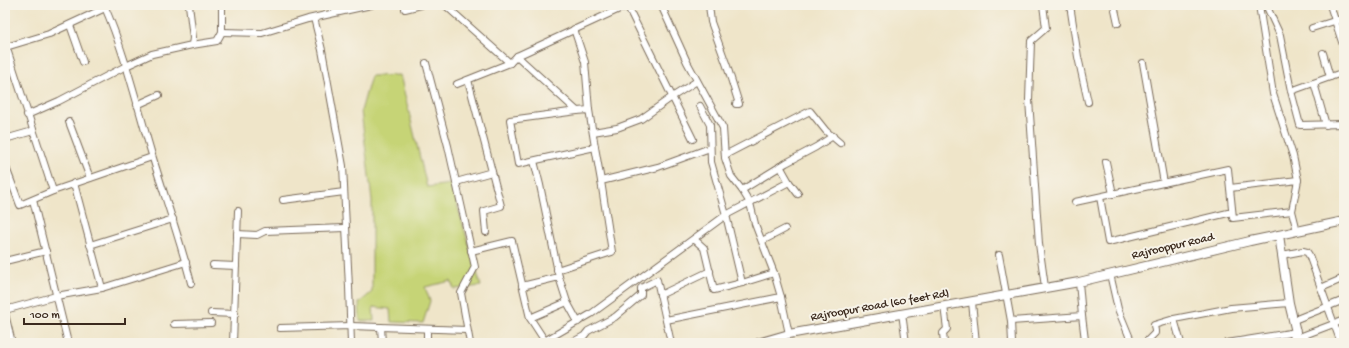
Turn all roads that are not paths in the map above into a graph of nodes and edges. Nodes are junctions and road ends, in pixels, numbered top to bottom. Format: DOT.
graph roads {
  1 [pos="189,5"];
  2 [pos="222,5"];
  3 [pos="372,5"];
  4 [pos="421,5"];
  5 [pos="445,5"];
  6 [pos="627,5"];
  7 [pos="661,5"];
  8 [pos="709,5"];
  9 [pos="1042,5"];
  10 [pos="1070,5"];
  11 [pos="1114,5"];
  12 [pos="1330,5"];
  13 [pos="105,6"];
  14 [pos="1269,6"];
  15 [pos="1260,7"];
  16 [pos="405,9"];
  17 [pos="314,18"];
  18 [pos="1344,18"];
  19 [pos="1336,21"];
  20 [pos="1118,23"];
  21 [pos="70,25"];
  22 [pos="1312,28"];
  23 [pos="574,30"];
  24 [pos="222,32"];
  25 [pos="6,45"];
  26 [pos="192,45"];
  27 [pos="1344,48"];
  28 [pos="1323,53"];
  29 [pos="517,56"];
  30 [pos="83,62"];
  31 [pos="510,62"];
  32 [pos="426,63"];
  33 [pos="1143,63"];
  34 [pos="126,66"];
  35 [pos="1344,72"];
  36 [pos="1330,77"];
  37 [pos="468,80"];
  38 [pos="697,81"];
  39 [pos="1314,83"];
  40 [pos="457,84"];
  41 [pos="1291,91"];
  42 [pos="159,95"];
  43 [pos="672,97"];
  44 [pos="1088,102"];
  45 [pos="736,104"];
  46 [pos="137,105"];
  47 [pos="700,106"];
  48 [pos="589,110"];
  49 [pos="577,111"];
  50 [pos="27,115"];
  51 [pos="69,122"];
  52 [pos="1344,124"];
  53 [pos="1326,125"];
  54 [pos="33,131"];
  55 [pos="593,132"];
  56 [pos="833,136"];
  57 [pos="5,139"];
  58 [pos="693,139"];
  59 [pos="840,143"];
  60 [pos="595,147"];
  61 [pos="710,148"];
  62 [pos="725,155"];
  63 [pos="152,157"];
  64 [pos="534,161"];
  65 [pos="1106,162"];
  66 [pos="5,165"];
  67 [pos="780,166"];
  68 [pos="492,172"];
  69 [pos="90,178"];
  70 [pos="1298,180"];
  71 [pos="601,181"];
  72 [pos="456,182"];
  73 [pos="789,182"];
  74 [pos="74,183"];
  75 [pos="1164,183"];
  76 [pos="1230,188"];
  77 [pos="742,190"];
  78 [pos="53,191"];
  79 [pos="344,192"];
  80 [pos="798,194"];
  81 [pos="1113,194"];
  82 [pos="1100,197"];
  83 [pos="33,200"];
  84 [pos="283,200"];
  85 [pos="1075,202"];
  86 [pos="750,203"];
  87 [pos="238,211"];
  88 [pos="1292,211"];
  89 [pos="1232,212"];
  90 [pos="726,215"];
  91 [pos="173,219"];
  92 [pos="1344,221"];
  93 [pos="345,228"];
  94 [pos="785,229"];
  95 [pos="1297,231"];
  96 [pos="486,232"];
  97 [pos="237,234"];
  98 [pos="1279,235"];
  99 [pos="694,239"];
  100 [pos="762,241"];
  101 [pos="90,245"];
  102 [pos="471,251"];
  103 [pos="46,252"];
  104 [pos="999,255"];
  105 [pos="1282,255"];
  106 [pos="5,261"];
  107 [pos="186,262"];
  108 [pos="213,265"];
  109 [pos="236,266"];
  110 [pos="710,271"];
  111 [pos="558,273"];
  112 [pos="774,273"];
  113 [pos="1110,274"];
  114 [pos="1344,278"];
  115 [pos="1079,282"];
  116 [pos="191,283"];
  117 [pos="742,283"];
  118 [pos="522,286"];
  119 [pos="1044,287"];
  120 [pos="102,288"];
  121 [pos="1320,288"];
  122 [pos="660,295"];
  123 [pos="1007,295"];
  124 [pos="56,296"];
  125 [pos="781,297"];
  126 [pos="1344,300"];
  127 [pos="567,302"];
  128 [pos="972,302"];
  129 [pos="1288,303"];
  130 [pos="944,306"];
  131 [pos="1328,307"];
  132 [pos="5,310"];
  133 [pos="211,313"];
  134 [pos="902,313"];
  135 [pos="5,314"];
  136 [pos="235,314"];
  137 [pos="1082,316"];
  138 [pos="530,318"];
  139 [pos="1174,319"];
  140 [pos="666,320"];
  141 [pos="1294,320"];
  142 [pos="1344,320"];
  143 [pos="578,322"];
  144 [pos="1011,322"];
  145 [pos="211,323"];
  146 [pos="1334,323"];
  147 [pos="174,324"];
  148 [pos="351,326"];
  149 [pos="381,327"];
  150 [pos="280,328"];
  151 [pos="427,329"];
  152 [pos="467,330"];
  153 [pos="789,334"];
  154 [pos="1295,338"];
  155 [pos="1085,340"];
  156 [pos="1267,340"];
  157 [pos="543,342"];
  158 [pos="767,342"];
  159 [pos="12,343"];
  160 [pos="68,343"];
  161 [pos="233,343"];
  162 [pos="351,343"];
  163 [pos="382,343"];
  164 [pos="427,343"];
  165 [pos="470,343"];
  166 [pos="571,343"];
  167 [pos="671,343"];
  168 [pos="758,343"];
  169 [pos="906,343"];
  170 [pos="944,343"];
  171 [pos="976,343"];
  172 [pos="1012,343"];
  173 [pos="1132,343"];
  174 [pos="1145,343"];
  175 [pos="1181,343"];
  176 [pos="1227,343"];
  177 [pos="1341,343"];
  1 -- 26 [label="street"];
  2 -- 24 [label="street"];
  3 -- 17 [label="street"];
  4 -- 16 [label="street"];
  5 -- 31 [label="street"];
  6 -- 23 [label="street"];
  6 -- 43 [label="street"];
  7 -- 38 [label="street"];
  8 -- 45 [label="street"];
  9 -- 119 [label="street"];
  10 -- 44 [label="street"];
  11 -- 20 [label="street"];
  12 -- 19 [label="street"];
  13 -- 21 [label="street"];
  13 -- 34 [label="street"];
  14 -- 15 [label="street"];
  14 -- 41 [label="street"];
  15 -- 70 [label="street"];
  17 -- 24 [label="street"];
  17 -- 79 [label="street"];
  18 -- 19 [label="street"];
  19 -- 22 [label="street"];
  19 -- 27 [label="street"];
  21 -- 25 [label="street"];
  21 -- 30 [label="street"];
  23 -- 29 [label="street"];
  23 -- 48 [label="street"];
  24 -- 26 [label="street"];
  25 -- 50 [label="street"];
  26 -- 34 [label="street"];
  28 -- 36 [label="street"];
  29 -- 31 [label="street"];
  29 -- 49 [label="street"];
  31 -- 37 [label="street"];
  32 -- 72 [label="street"];
  33 -- 75 [label="street"];
  34 -- 46 [label="street"];
  34 -- 50 [label="street"];
  35 -- 36 [label="street"];
  36 -- 39 [label="street"];
  37 -- 40 [label="street"];
  37 -- 68 [label="street"];
  38 -- 43 [label="street"];
  38 -- 62 [label="street"];
  39 -- 41 [label="street"];
  39 -- 53 [label="street"];
  41 -- 53 [label="street"];
  42 -- 46 [label="street"];
  43 -- 55 [label="street"];
  43 -- 58 [label="street"];
  46 -- 63 [label="street"];
  47 -- 61 [label="street"];
  48 -- 49 [label="street"];
  48 -- 55 [label="street"];
  49 -- 64 [label="street"];
  50 -- 54 [label="street"];
  51 -- 69 [label="street"];
  52 -- 53 [label="street"];
  54 -- 57 [label="street"];
  54 -- 78 [label="street"];
  55 -- 60 [label="street"];
  56 -- 59 [label="street"];
  56 -- 62 [label="street"];
  56 -- 67 [label="street"];
  60 -- 64 [label="street"];
  60 -- 71 [label="street"];
  61 -- 71 [label="street"];
  61 -- 90 [label="street"];
  62 -- 77 [label="street"];
  63 -- 69 [label="street"];
  63 -- 91 [label="street"];
  64 -- 111 [label="street"];
  65 -- 81 [label="street"];
  66 -- 83 [label="street"];
  67 -- 73 [label="street"];
  67 -- 77 [label="street"];
  68 -- 72 [label="street"];
  68 -- 96 [label="street"];
  69 -- 74 [label="street"];
  70 -- 76 [label="street"];
  70 -- 88 [label="street"];
  71 -- 111 [label="street"];
  72 -- 102 [label="street"];
  73 -- 80 [label="street"];
  73 -- 86 [label="street"];
  74 -- 78 [label="street"];
  74 -- 101 [label="street"];
  75 -- 76 [label="street"];
  75 -- 81 [label="street"];
  76 -- 89 [label="street"];
  77 -- 86 [label="street"];
  78 -- 83 [label="street"];
  79 -- 84 [label="street"];
  79 -- 93 [label="street"];
  81 -- 82 [label="street"];
  82 -- 85 [label="street"];
  82 -- 89 [label="street"];
  83 -- 103 [label="street"];
  86 -- 90 [label="street"];
  86 -- 100 [label="street"];
  87 -- 97 [label="street"];
  88 -- 89 [label="street"];
  88 -- 95 [label="street"];
  90 -- 99 [label="street"];
  90 -- 117 [label="street"];
  91 -- 101 [label="street"];
  91 -- 107 [label="street"];
  92 -- 95 [label="main road, Rajrooppur Road"];
  93 -- 97 [label="street"];
  93 -- 148 [label="street"];
  94 -- 100 [label="street"];
  95 -- 98 [label="main road, Rajrooppur Road"];
  97 -- 109 [label="street"];
  98 -- 105 [label="main road"];
  98 -- 113 [label="main road, Rajrooppur Road"];
  99 -- 110 [label="street"];
  99 -- 143 [label="street"];
  100 -- 112 [label="street"];
  101 -- 120 [label="street"];
  102 -- 118 [label="street"];
  102 -- 152 [label="street"];
  103 -- 106 [label="street"];
  103 -- 124 [label="street"];
  104 -- 123 [label="street"];
  105 -- 121 [label="street"];
  105 -- 129 [label="main road"];
  107 -- 116 [label="street"];
  107 -- 120 [label="street"];
  108 -- 109 [label="street"];
  109 -- 136 [label="street"];
  110 -- 117 [label="street"];
  110 -- 122 [label="street"];
  111 -- 118 [label="street"];
  111 -- 127 [label="street"];
  112 -- 117 [label="street"];
  112 -- 125 [label="street"];
  113 -- 115 [label="main road, Rajrooppur Road"];
  113 -- 173 [label="street"];
  114 -- 121 [label="street"];
  115 -- 119 [label="main road, Rajrooppur Road"];
  115 -- 137 [label="street"];
  118 -- 138 [label="street"];
  119 -- 123 [label="main road, Rajrooppur Road"];
  120 -- 124 [label="street"];
  121 -- 131 [label="street"];
  122 -- 140 [label="street"];
  122 -- 166 [label="street"];
  123 -- 128 [label="main road, Rajroopur Road (60 feet Rd)"];
  123 -- 144 [label="street"];
  124 -- 132 [label="street"];
  124 -- 160 [label="street"];
  125 -- 140 [label="street"];
  125 -- 153 [label="street"];
  126 -- 131 [label="street"];
  127 -- 138 [label="street"];
  127 -- 143 [label="street"];
  128 -- 130 [label="main road, Rajroopur Road (60 feet Rd)"];
  128 -- 171 [label="street"];
  129 -- 139 [label="street"];
  129 -- 141 [label="main road"];
  130 -- 134 [label="main road, Rajroopur Road (60 feet Rd)"];
  130 -- 170 [label="street"];
  131 -- 141 [label="street"];
  131 -- 146 [label="street"];
  133 -- 136 [label="street"];
  134 -- 153 [label="main road, Rajroopur Road (60 feet Rd)"];
  134 -- 169 [label="street"];
  135 -- 159 [label="street"];
  136 -- 161 [label="street"];
  137 -- 144 [label="street"];
  137 -- 155 [label="street"];
  138 -- 157 [label="street"];
  139 -- 174 [label="street"];
  139 -- 175 [label="street"];
  140 -- 167 [label="street"];
  141 -- 154 [label="main road"];
  142 -- 146 [label="street"];
  143 -- 157 [label="street"];
  144 -- 172 [label="street"];
  145 -- 147 [label="street"];
  146 -- 154 [label="street"];
  146 -- 177 [label="street"];
  148 -- 149 [label="street"];
  148 -- 150 [label="street"];
  148 -- 162 [label="street"];
  149 -- 151 [label="street"];
  149 -- 163 [label="street"];
  151 -- 152 [label="street"];
  151 -- 164 [label="street"];
  152 -- 165 [label="street"];
  153 -- 158 [label="main road, Rajroopur Road (60 feet Rd)"];
  154 -- 156 [label="street"];
  156 -- 176 [label="street"];
  158 -- 168 [label="main road, Rajroopur Road (60 feet Rd)"];
}
